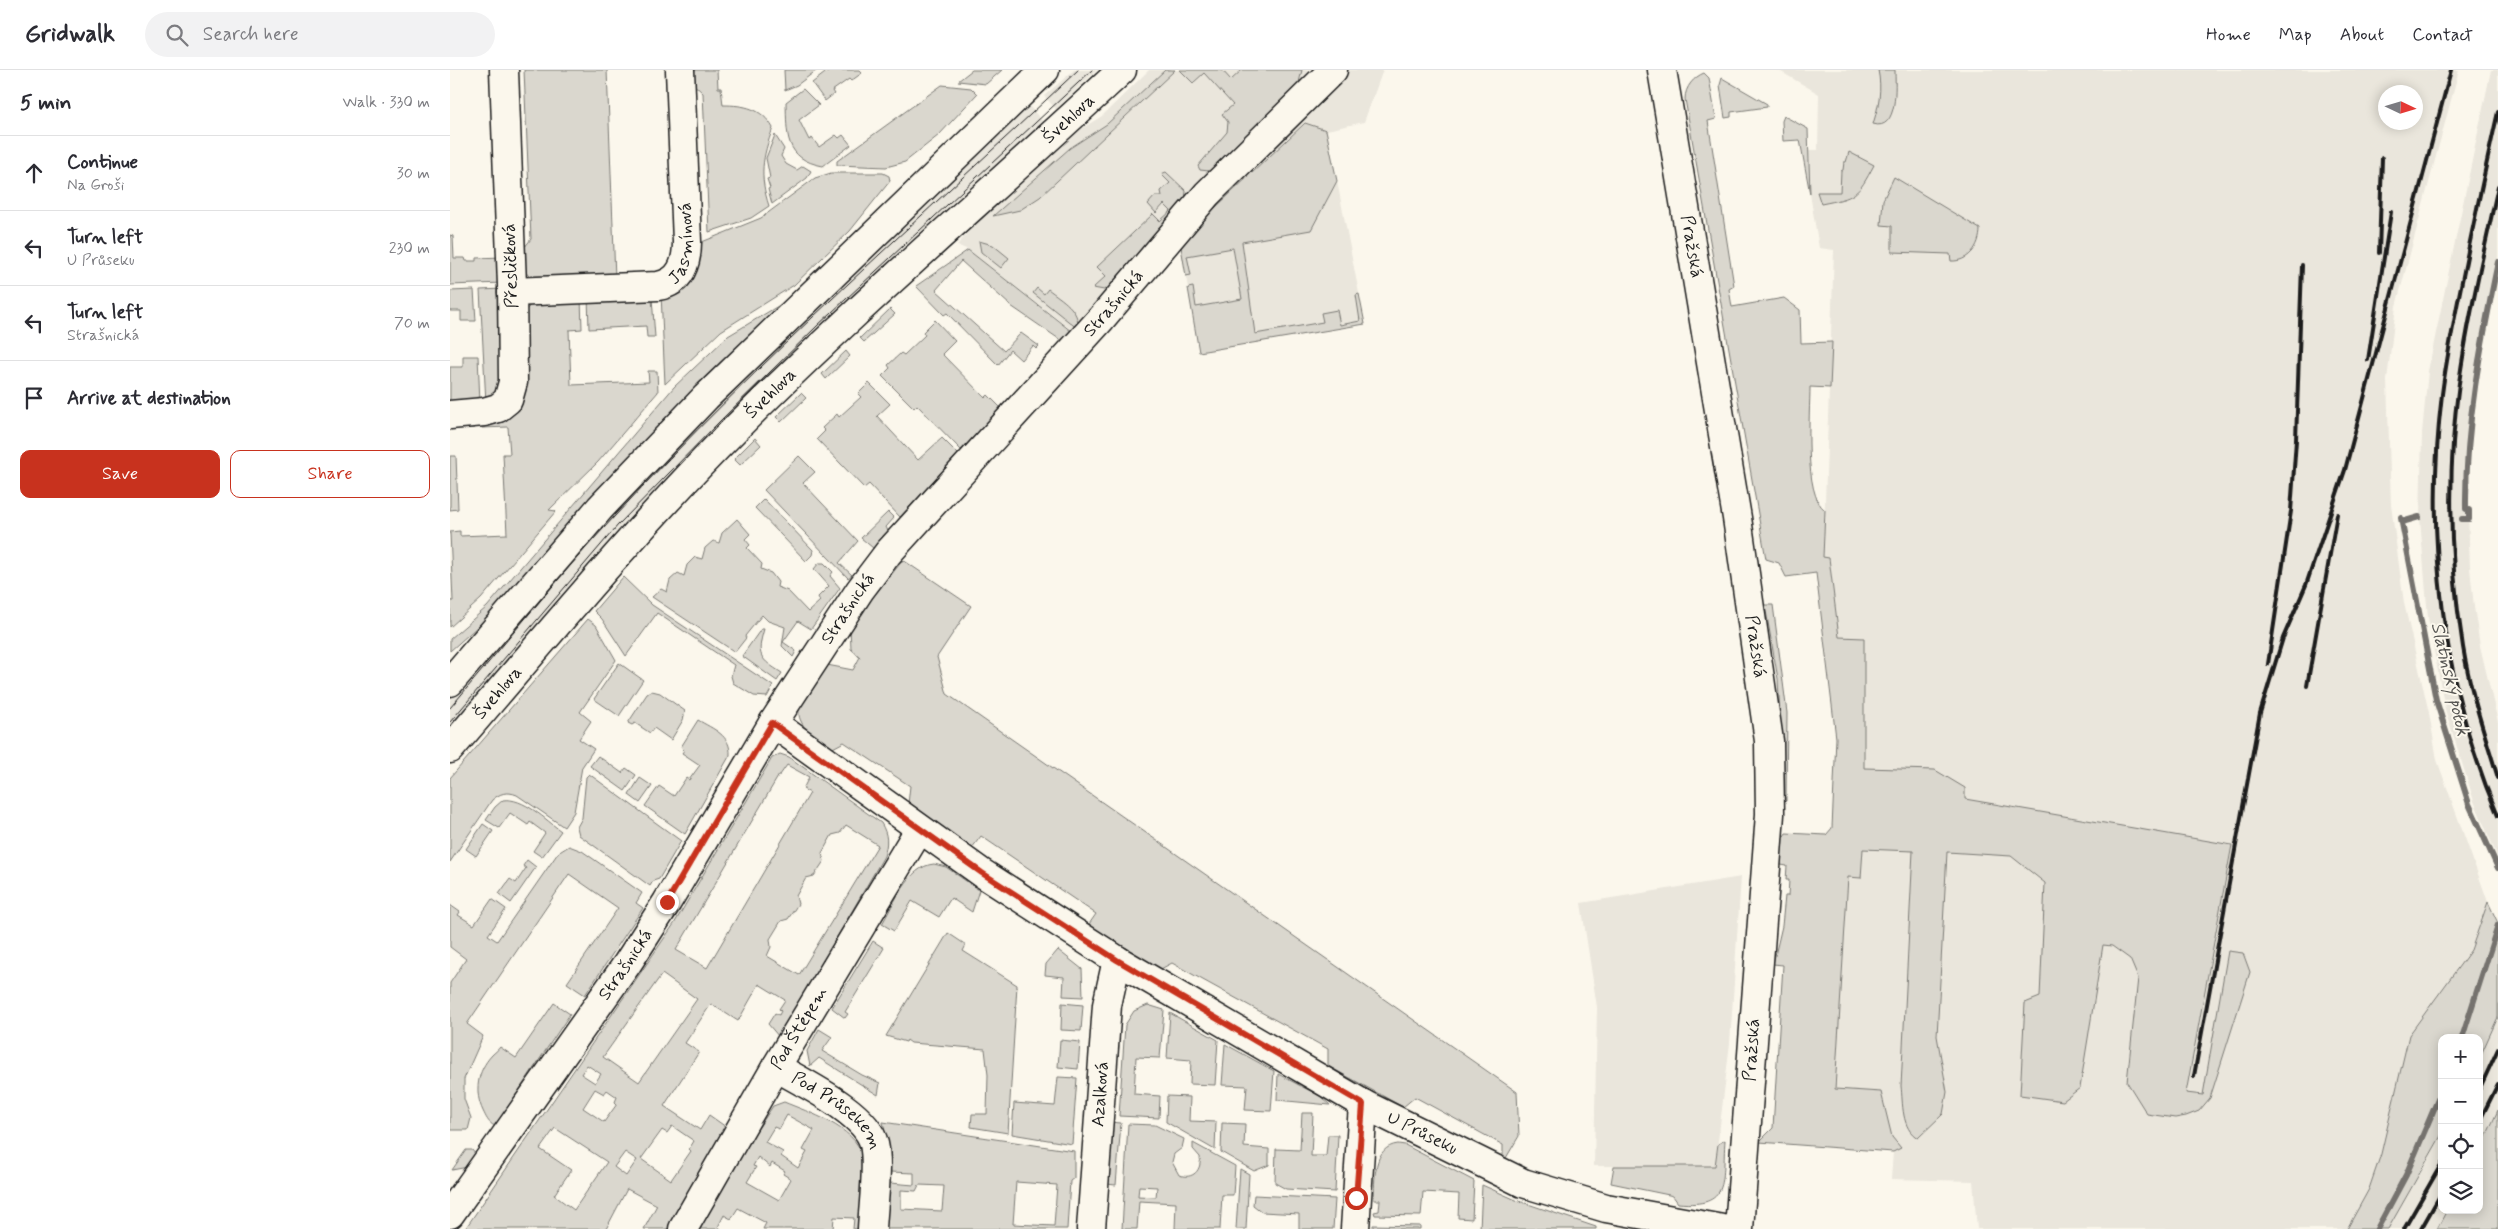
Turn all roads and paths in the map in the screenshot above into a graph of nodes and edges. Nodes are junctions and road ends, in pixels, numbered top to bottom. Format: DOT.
graph roads {
  1 [pos="504,70"];
  2 [pos="680,70"];
  3 [pos="1045,70"];
  4 [pos="1122,70"];
  5 [pos="1662,70"];
  6 [pos="1326,72"];
  7 [pos="512,292"];
  8 [pos="450,414"];
  9 [pos="450,682"];
  10 [pos="772,723"];
  11 [pos="450,750"];
  12 [pos="920,830"];
  13 [pos="1117,960"];
  14 [pos="776,1067"];
  15 [pos="1363,1104"];
  16 [pos="450,1214"];
  17 [pos="683,1229"];
  18 [pos="872,1229"];
  19 [pos="1091,1229"];
  20 [pos="1355,1229"];
  21 [pos="1723,1229"];
  22 [pos="1739,1229"];
  1 -- 7 [label="street, Přesličková"];
  2 -- 7 [label="street, Jasmínová"];
  3 -- 9 [label="street"];
  4 -- 11 [label="street, Švehlova"];
  5 -- 22 [label="street, Pražská"];
  6 -- 10 [label="street, Strašnická"];
  7 -- 8 [label="street, Přesličková"];
  10 -- 12 [label="street, U Průseku"];
  10 -- 16 [label="street, Strašnická"];
  12 -- 13 [label="street, U Průseku"];
  12 -- 14 [label="street, Pod Štěpem"];
  13 -- 15 [label="street, U Průseku"];
  13 -- 19 [label="street, Azalková"];
  14 -- 17 [label="street, Pod Štěpem"];
  14 -- 18 [label="street, Pod Průsekem"];
  15 -- 20 [label="street"];
  15 -- 21 [label="street, U Průseku"];
}
